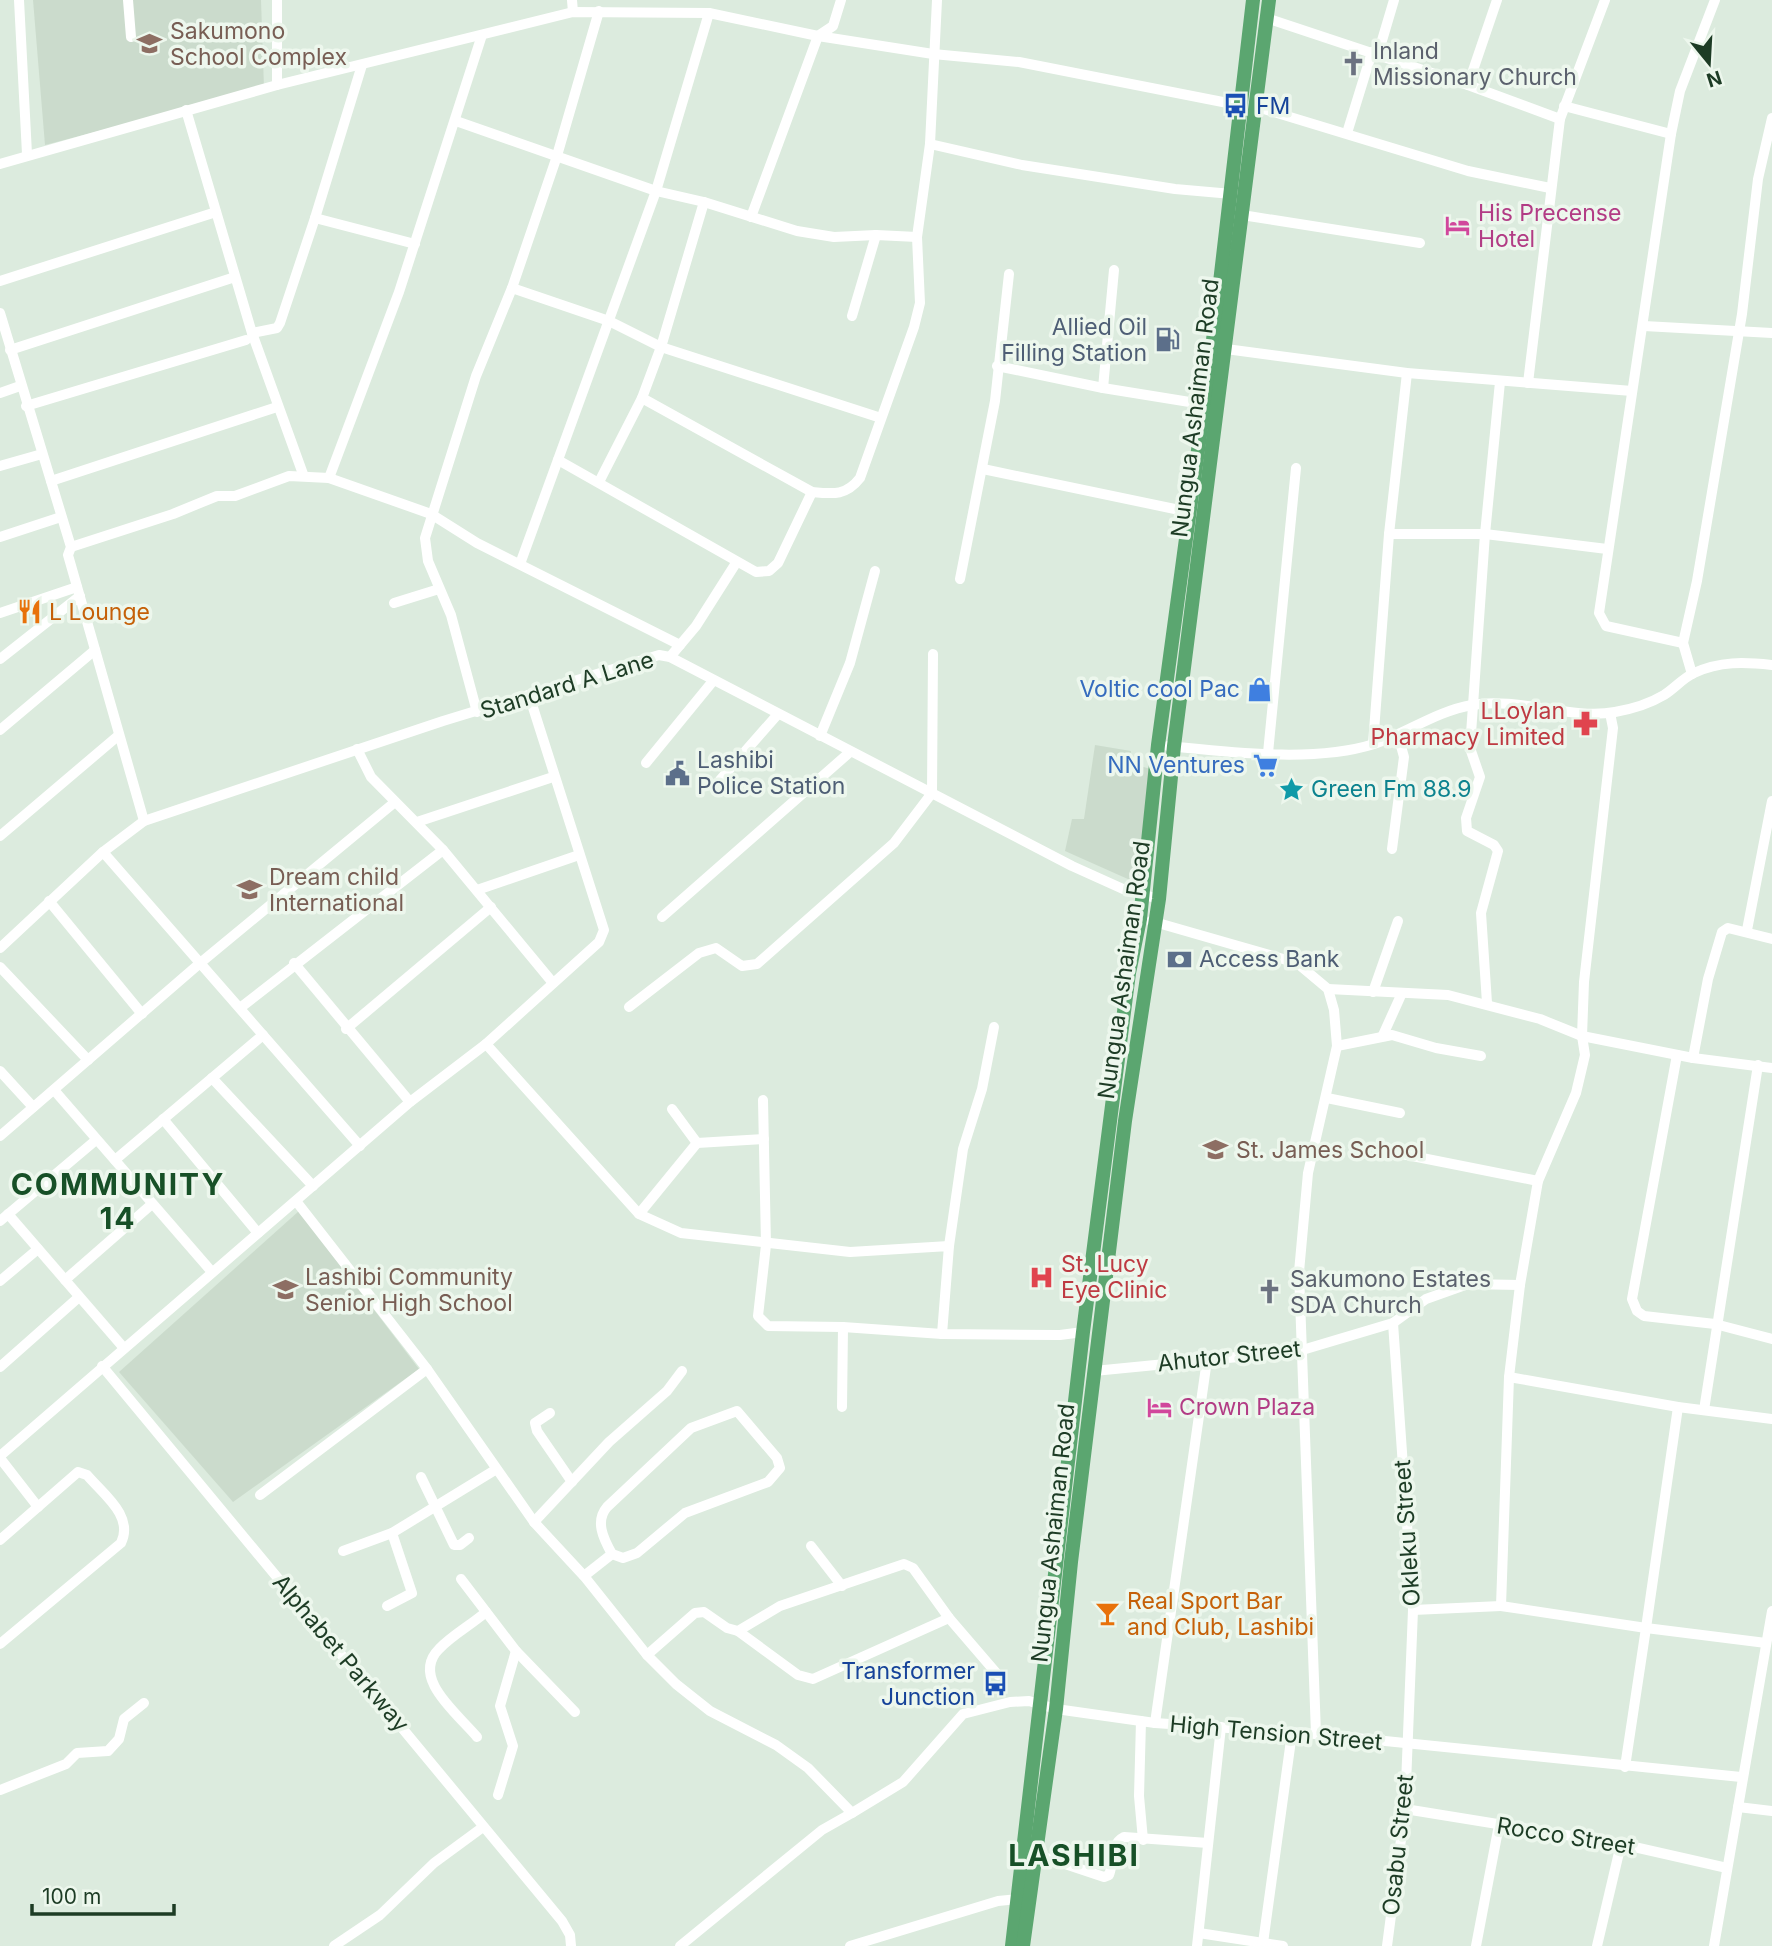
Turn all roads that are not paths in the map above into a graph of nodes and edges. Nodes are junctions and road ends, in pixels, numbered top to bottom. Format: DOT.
graph roads {
  1 [pos="19,0"];
  2 [pos="128,0"];
  3 [pos="277,0"];
  4 [pos="572,0"];
  5 [pos="841,0"];
  6 [pos="937,0"];
  7 [pos="1254,0"];
  8 [pos="1269,0"];
  9 [pos="1394,0"];
  10 [pos="1497,0"];
  11 [pos="1605,0"];
  12 [pos="1714,0"];
  13 [pos="598,11"];
  14 [pos="573,12"];
  15 [pos="709,13"];
  16 [pos="1266,18"];
  17 [pos="482,35"];
  18 [pos="818,36"];
  19 [pos="131,37"];
  20 [pos="1375,53"];
  21 [pos="933,54"];
  22 [pos="362,65"];
  23 [pos="277,85"];
  24 [pos="1468,85"];
  25 [pos="1248,106"];
  26 [pos="1564,106"];
  27 [pos="186,110"];
  28 [pos="1772,118"];
  29 [pos="1560,119"];
  30 [pos="456,121"];
  31 [pos="1347,133"];
  32 [pos="1671,134"];
  33 [pos="930,145"];
  34 [pos="27,154"];
  35 [pos="556,159"];
  36 [pos="0,164"];
  37 [pos="1550,188"];
  38 [pos="656,191"];
  39 [pos="1232,194"];
  40 [pos="704,202"];
  41 [pos="216,212"];
  42 [pos="1242,215"];
  43 [pos="751,216"];
  44 [pos="315,218"];
  45 [pos="876,234"];
  46 [pos="917,237"];
  47 [pos="1420,243"];
  48 [pos="415,244"];
  49 [pos="1114,270"];
  50 [pos="1009,274"];
  51 [pos="235,277"];
  52 [pos="0,281"];
  53 [pos="512,288"];
  54 [pos="852,316"];
  55 [pos="1,319"];
  56 [pos="608,321"];
  57 [pos="1644,326"];
  58 [pos="1738,330"];
  59 [pos="1772,333"];
  60 [pos="249,337"];
  61 [pos="662,347"];
  62 [pos="1226,349"];
  63 [pos="10,350"];
  64 [pos="997,366"];
  65 [pos="1406,373"];
  66 [pos="1500,382"];
  67 [pos="1528,383"];
  68 [pos="20,386"];
  69 [pos="1103,388"];
  70 [pos="1632,391"];
  71 [pos="0,393"];
  72 [pos="642,398"];
  73 [pos="1202,404"];
  74 [pos="26,406"];
  75 [pos="277,407"];
  76 [pos="881,418"];
  77 [pos="42,454"];
  78 [pos="558,460"];
  79 [pos="0,466"];
  80 [pos="1296,468"];
  81 [pos="983,469"];
  82 [pos="303,474"];
  83 [pos="329,478"];
  84 [pos="51,481"];
  85 [pos="599,482"];
  86 [pos="812,492"];
  87 [pos="1189,512"];
  88 [pos="431,514"];
  89 [pos="61,517"];
  90 [pos="1389,534"];
  91 [pos="1485,534"];
  92 [pos="0,537"];
  93 [pos="71,547"];
  94 [pos="1607,549"];
  95 [pos="736,563"];
  96 [pos="520,564"];
  97 [pos="875,571"];
  98 [pos="960,579"];
  99 [pos="439,589"];
  100 [pos="79,591"];
  101 [pos="394,603"];
  102 [pos="0,613"];
  103 [pos="1683,643"];
  104 [pos="680,645"];
  105 [pos="95,650"];
  106 [pos="933,654"];
  107 [pos="670,657"];
  108 [pos="0,660"];
  109 [pos="1772,666"];
  110 [pos="1692,674"];
  111 [pos="713,681"];
  112 [pos="529,695"];
  113 [pos="1474,705"];
  114 [pos="477,712"];
  115 [pos="1610,713"];
  116 [pos="778,714"];
  117 [pos="0,730"];
  118 [pos="1398,734"];
  119 [pos="119,735"];
  120 [pos="820,736"];
  121 [pos="1373,744"];
  122 [pos="1158,745"];
  123 [pos="1174,746"];
  124 [pos="357,749"];
  125 [pos="850,752"];
  126 [pos="1268,753"];
  127 [pos="646,764"];
  128 [pos="554,777"];
  129 [pos="720,780"];
  130 [pos="932,793"];
  131 [pos="1772,800"];
  132 [pos="395,802"];
  133 [pos="144,821"];
  134 [pos="417,822"];
  135 [pos="0,836"];
  136 [pos="1392,849"];
  137 [pos="443,850"];
  138 [pos="103,852"];
  139 [pos="579,855"];
  140 [pos="477,890"];
  141 [pos="1143,896"];
  142 [pos="1160,899"];
  143 [pos="50,901"];
  144 [pos="491,907"];
  145 [pos="662,916"];
  146 [pos="1140,919"];
  147 [pos="1398,921"];
  148 [pos="1156,922"];
  149 [pos="1746,930"];
  150 [pos="1772,939"];
  151 [pos="0,948"];
  152 [pos="294,963"];
  153 [pos="199,964"];
  154 [pos="0,967"];
  155 [pos="553,983"];
  156 [pos="1328,989"];
  157 [pos="1373,992"];
  158 [pos="1402,993"];
  159 [pos="1487,1003"];
  160 [pos="629,1007"];
  161 [pos="240,1008"];
  162 [pos="142,1014"];
  163 [pos="994,1027"];
  164 [pos="346,1029"];
  165 [pos="263,1035"];
  166 [pos="1383,1035"];
  167 [pos="1582,1036"];
  168 [pos="486,1044"];
  169 [pos="1337,1046"];
  170 [pos="1677,1055"];
  171 [pos="1481,1056"];
  172 [pos="1693,1058"];
  173 [pos="88,1060"];
  174 [pos="1758,1065"];
  175 [pos="1772,1068"];
  176 [pos="0,1071"];
  177 [pos="212,1078"];
  178 [pos="54,1090"];
  179 [pos="1327,1098"];
  180 [pos="763,1100"];
  181 [pos="410,1102"];
  182 [pos="33,1107"];
  183 [pos="672,1109"];
  184 [pos="1400,1113"];
  185 [pos="163,1119"];
  186 [pos="0,1136"];
  187 [pos="764,1139"];
  188 [pos="96,1140"];
  189 [pos="697,1143"];
  190 [pos="360,1146"];
  191 [pos="1402,1154"];
  192 [pos="115,1160"];
  193 [pos="1538,1181"];
  194 [pos="313,1186"];
  195 [pos="296,1201"];
  196 [pos="152,1204"];
  197 [pos="639,1214"];
  198 [pos="4,1217"];
  199 [pos="258,1233"];
  200 [pos="766,1245"];
  201 [pos="949,1246"];
  202 [pos="38,1249"];
  203 [pos="212,1272"];
  204 [pos="65,1280"];
  205 [pos="0,1281"];
  206 [pos="1520,1285"];
  207 [pos="79,1297"];
  208 [pos="1393,1322"];
  209 [pos="1715,1324"];
  210 [pos="843,1327"];
  211 [pos="1083,1332"];
  212 [pos="942,1334"];
  213 [pos="1772,1339"];
  214 [pos="123,1347"];
  215 [pos="1299,1351"];
  216 [pos="1207,1360"];
  217 [pos="102,1366"];
  218 [pos="0,1367"];
  219 [pos="427,1368"];
  220 [pos="682,1371"];
  221 [pos="1094,1371"];
  222 [pos="1508,1377"];
  223 [pos="842,1407"];
  224 [pos="1678,1407"];
  225 [pos="1704,1410"];
  226 [pos="550,1413"];
  227 [pos="1772,1419"];
  228 [pos="0,1457"];
  229 [pos="495,1470"];
  230 [pos="421,1477"];
  231 [pos="572,1482"];
  232 [pos="260,1495"];
  233 [pos="37,1507"];
  234 [pos="434,1507"];
  235 [pos="534,1522"];
  236 [pos="392,1534"];
  237 [pos="469,1538"];
  238 [pos="0,1540"];
  239 [pos="811,1546"];
  240 [pos="343,1551"];
  241 [pos="612,1554"];
  242 [pos="584,1576"];
  243 [pos="461,1579"];
  244 [pos="842,1586"];
  245 [pos="387,1606"];
  246 [pos="1501,1606"];
  247 [pos="1413,1610"];
  248 [pos="1772,1611"];
  249 [pos="486,1612"];
  250 [pos="948,1618"];
  251 [pos="1646,1628"];
  252 [pos="738,1631"];
  253 [pos="1766,1643"];
  254 [pos="0,1644"];
  255 [pos="516,1651"];
  256 [pos="647,1655"];
  257 [pos="999,1675"];
  258 [pos="144,1703"];
  259 [pos="1040,1705"];
  260 [pos="1056,1710"];
  261 [pos="575,1712"];
  262 [pos="1141,1721"];
  263 [pos="1155,1723"];
  264 [pos="1221,1727"];
  265 [pos="1292,1733"];
  266 [pos="1316,1734"];
  267 [pos="477,1737"];
  268 [pos="1408,1744"];
  269 [pos="1625,1767"];
  270 [pos="1741,1777"];
  271 [pos="0,1790"];
  272 [pos="498,1795"];
  273 [pos="1738,1807"];
  274 [pos="1405,1809"];
  275 [pos="1772,1811"];
  276 [pos="852,1813"];
  277 [pos="1499,1825"];
  278 [pos="483,1827"];
  279 [pos="1143,1840"];
  280 [pos="1208,1843"];
  281 [pos="1621,1844"];
  282 [pos="1035,1854"];
  283 [pos="1727,1867"];
  284 [pos="1019,1899"];
  285 [pos="1199,1933"];
  286 [pos="1263,1943"];
  287 [pos="858,1945"];
  288 [pos="334,1946"];
  289 [pos="571,1946"];
  290 [pos="680,1946"];
  291 [pos="1012,1946"];
  292 [pos="1023,1946"];
  293 [pos="1197,1946"];
  294 [pos="1283,1946"];
  295 [pos="1387,1946"];
  296 [pos="1476,1946"];
  297 [pos="1597,1946"];
  298 [pos="1714,1946"];
  1 -- 34 [label="street"];
  2 -- 19 [label="street"];
  3 -- 23 [label="street"];
  4 -- 14 [label="street"];
  5 -- 18 [label="street"];
  6 -- 21 [label="street"];
  7 -- 25 [label="main road, Nungua Ashaiman Road"];
  8 -- 16 [label="main road, Nungua Ashaiman Road"];
  9 -- 20 [label="street"];
  10 -- 24 [label="street"];
  11 -- 26 [label="street"];
  12 -- 32 [label="street"];
  13 -- 14 [label="street"];
  13 -- 15 [label="street"];
  13 -- 35 [label="street"];
  14 -- 17 [label="street"];
  15 -- 18 [label="street"];
  15 -- 38 [label="street"];
  16 -- 20 [label="street"];
  16 -- 25 [label="main road, Nungua Ashaiman Road"];
  17 -- 22 [label="street"];
  17 -- 30 [label="street"];
  18 -- 21 [label="street"];
  18 -- 43 [label="street"];
  20 -- 24 [label="street"];
  20 -- 31 [label="street"];
  21 -- 25 [label="street"];
  21 -- 33 [label="street"];
  22 -- 23 [label="street"];
  22 -- 44 [label="street"];
  23 -- 27 [label="street"];
  24 -- 29 [label="street"];
  25 -- 31 [label="street"];
  25 -- 39 [label="main road, Nungua Ashaiman Road"];
  25 -- 42 [label="main road, Nungua Ashaiman Road"];
  26 -- 29 [label="street"];
  26 -- 32 [label="street"];
  27 -- 34 [label="street"];
  27 -- 41 [label="street"];
  28 -- 58 [label="street"];
  29 -- 37 [label="street"];
  30 -- 35 [label="street"];
  30 -- 48 [label="street"];
  31 -- 37 [label="street"];
  32 -- 57 [label="street"];
  33 -- 39 [label="street"];
  33 -- 46 [label="street"];
  34 -- 36 [label="street"];
  35 -- 38 [label="street"];
  35 -- 53 [label="street"];
  37 -- 67 [label="street"];
  38 -- 40 [label="street"];
  38 -- 56 [label="street"];
  39 -- 73 [label="main road, Nungua Ashaiman Road"];
  40 -- 43 [label="street"];
  40 -- 61 [label="street"];
  41 -- 51 [label="street"];
  41 -- 52 [label="street"];
  42 -- 47 [label="street"];
  42 -- 62 [label="main road, Nungua Ashaiman Road"];
  43 -- 45 [label="street"];
  44 -- 48 [label="street"];
  44 -- 60 [label="street"];
  45 -- 46 [label="street"];
  45 -- 54 [label="street"];
  46 -- 76 [label="street"];
  48 -- 83 [label="street"];
  49 -- 69 [label="street"];
  50 -- 64 [label="street"];
  51 -- 60 [label="street"];
  51 -- 63 [label="street"];
  53 -- 56 [label="street"];
  53 -- 88 [label="street"];
  55 -- 63 [label="street"];
  56 -- 61 [label="street"];
  56 -- 78 [label="street"];
  57 -- 58 [label="street"];
  57 -- 70 [label="street"];
  58 -- 59 [label="street"];
  58 -- 103 [label="street"];
  60 -- 74 [label="street"];
  60 -- 75 [label="street"];
  61 -- 72 [label="street"];
  61 -- 76 [label="street"];
  62 -- 65 [label="street"];
  62 -- 123 [label="main road, Nungua Ashaiman Road"];
  63 -- 68 [label="street"];
  64 -- 69 [label="street"];
  64 -- 81 [label="street"];
  65 -- 66 [label="street"];
  65 -- 90 [label="street"];
  66 -- 67 [label="street"];
  66 -- 91 [label="street"];
  67 -- 70 [label="street"];
  68 -- 71 [label="street"];
  68 -- 74 [label="street"];
  69 -- 73 [label="street"];
  70 -- 94 [label="street"];
  72 -- 85 [label="street"];
  72 -- 86 [label="street"];
  73 -- 87 [label="main road, Nungua Ashaiman Road"];
  74 -- 77 [label="street"];
  75 -- 82 [label="street"];
  75 -- 84 [label="street"];
  76 -- 86 [label="street"];
  77 -- 79 [label="street"];
  77 -- 84 [label="street"];
  78 -- 85 [label="street"];
  78 -- 96 [label="street"];
  80 -- 126 [label="street"];
  81 -- 87 [label="street"];
  81 -- 98 [label="street"];
  82 -- 83 [label="street"];
  82 -- 93 [label="street"];
  83 -- 88 [label="street"];
  84 -- 89 [label="street"];
  85 -- 95 [label="street"];
  86 -- 95 [label="street"];
  87 -- 122 [label="main road, Nungua Ashaiman Road"];
  88 -- 96 [label="street"];
  88 -- 99 [label="street"];
  89 -- 92 [label="street"];
  89 -- 93 [label="street"];
  90 -- 91 [label="street"];
  90 -- 121 [label="street"];
  91 -- 94 [label="street"];
  91 -- 113 [label="street"];
  93 -- 100 [label="street"];
  94 -- 103 [label="street"];
  95 -- 104 [label="street"];
  96 -- 104 [label="street"];
  97 -- 120 [label="street"];
  99 -- 101 [label="street"];
  99 -- 114 [label="street"];
  100 -- 102 [label="street"];
  100 -- 105 [label="street"];
  100 -- 108 [label="street"];
  103 -- 110 [label="street"];
  104 -- 107 [label="street"];
  105 -- 117 [label="street"];
  105 -- 119 [label="street"];
  106 -- 130 [label="street"];
  107 -- 111 [label="street, Standard A Lane"];
  107 -- 112 [label="street, Standard A Lane"];
  109 -- 110 [label="street"];
  110 -- 115 [label="street"];
  111 -- 116 [label="street, Standard A Lane"];
  111 -- 127 [label="street"];
  112 -- 114 [label="street, Standard A Lane"];
  112 -- 128 [label="street"];
  113 -- 115 [label="street"];
  113 -- 118 [label="street"];
  113 -- 159 [label="street"];
  114 -- 124 [label="street, Standard A Lane"];
  115 -- 167 [label="street"];
  116 -- 120 [label="street, Standard A Lane"];
  116 -- 129 [label="street"];
  118 -- 121 [label="street"];
  118 -- 136 [label="street"];
  119 -- 133 [label="street"];
  119 -- 135 [label="street"];
  120 -- 125 [label="street, Standard A Lane"];
  121 -- 126 [label="street"];
  122 -- 123 [label="street"];
  122 -- 141 [label="main road, Nungua Ashaiman Road"];
  123 -- 126 [label="street"];
  123 -- 142 [label="main road, Nungua Ashaiman Road"];
  124 -- 132 [label="street"];
  124 -- 133 [label="street, Standard A Lane"];
  125 -- 130 [label="street, Standard A Lane"];
  125 -- 145 [label="street"];
  128 -- 134 [label="street"];
  128 -- 139 [label="street"];
  130 -- 141 [label="street, Standard A Lane"];
  130 -- 160 [label="street"];
  131 -- 149 [label="street"];
  132 -- 134 [label="street"];
  132 -- 153 [label="street"];
  133 -- 138 [label="street, Standard A Lane"];
  134 -- 137 [label="street"];
  137 -- 140 [label="street"];
  137 -- 152 [label="street"];
  138 -- 143 [label="street, Standard A Lane"];
  138 -- 153 [label="street"];
  139 -- 140 [label="street"];
  139 -- 155 [label="street"];
  140 -- 144 [label="street"];
  141 -- 142 [label="street, Standard A Lane"];
  141 -- 146 [label="main road, Nungua Ashaiman Road"];
  142 -- 148 [label="main road, Nungua Ashaiman Road"];
  143 -- 151 [label="street, Standard A Lane"];
  143 -- 162 [label="street"];
  144 -- 155 [label="street"];
  144 -- 164 [label="street"];
  146 -- 148 [label="street"];
  146 -- 211 [label="main road, Nungua Ashaiman Road"];
  147 -- 157 [label="street"];
  148 -- 156 [label="street"];
  148 -- 221 [label="main road, Nungua Ashaiman Road"];
  149 -- 150 [label="street"];
  149 -- 172 [label="street"];
  152 -- 161 [label="street"];
  152 -- 164 [label="street"];
  153 -- 161 [label="street"];
  153 -- 162 [label="street"];
  154 -- 173 [label="street"];
  155 -- 168 [label="street"];
  156 -- 157 [label="street"];
  156 -- 169 [label="street"];
  157 -- 158 [label="street"];
  158 -- 159 [label="street"];
  158 -- 166 [label="street"];
  159 -- 167 [label="street"];
  161 -- 165 [label="street"];
  162 -- 173 [label="street"];
  163 -- 201 [label="street"];
  164 -- 181 [label="street"];
  165 -- 177 [label="street"];
  165 -- 190 [label="street"];
  166 -- 169 [label="street"];
  166 -- 171 [label="street"];
  167 -- 170 [label="street"];
  167 -- 193 [label="street"];
  168 -- 181 [label="street"];
  168 -- 197 [label="street"];
  169 -- 179 [label="street"];
  170 -- 172 [label="street"];
  170 -- 209 [label="street"];
  172 -- 174 [label="street"];
  173 -- 178 [label="street"];
  174 -- 175 [label="street"];
  174 -- 209 [label="street"];
  176 -- 182 [label="street"];
  177 -- 185 [label="street"];
  177 -- 194 [label="street"];
  178 -- 182 [label="street"];
  178 -- 188 [label="street"];
  179 -- 184 [label="street"];
  179 -- 215 [label="street"];
  180 -- 187 [label="street"];
  181 -- 190 [label="street"];
  182 -- 186 [label="street"];
  183 -- 189 [label="street"];
  185 -- 192 [label="street"];
  185 -- 199 [label="street"];
  187 -- 189 [label="street"];
  187 -- 200 [label="street"];
  188 -- 192 [label="street"];
  188 -- 198 [label="street"];
  189 -- 197 [label="street"];
  190 -- 194 [label="street"];
  191 -- 193 [label="street"];
  192 -- 196 [label="street"];
  193 -- 206 [label="street"];
  194 -- 195 [label="street"];
  195 -- 199 [label="street"];
  195 -- 219 [label="street"];
  196 -- 203 [label="street"];
  196 -- 204 [label="street"];
  197 -- 200 [label="street"];
  198 -- 202 [label="street"];
  199 -- 203 [label="street"];
  200 -- 201 [label="street"];
  200 -- 210 [label="street"];
  201 -- 212 [label="street"];
  202 -- 204 [label="street"];
  202 -- 205 [label="street"];
  203 -- 214 [label="street"];
  204 -- 207 [label="street"];
  206 -- 208 [label="street, Ahutor Street"];
  206 -- 222 [label="street"];
  207 -- 214 [label="street"];
  207 -- 218 [label="street"];
  208 -- 215 [label="street, Ahutor Street"];
  208 -- 247 [label="street, Okleku Street"];
  209 -- 213 [label="street"];
  209 -- 225 [label="street"];
  210 -- 212 [label="street"];
  210 -- 223 [label="street"];
  211 -- 212 [label="street"];
  211 -- 259 [label="main road, Nungua Ashaiman Road"];
  214 -- 217 [label="street"];
  215 -- 216 [label="street, Ahutor Street"];
  215 -- 266 [label="street"];
  216 -- 221 [label="street, Ahutor Street"];
  216 -- 263 [label="street"];
  217 -- 228 [label="street"];
  217 -- 278 [label="street, Alphabet Parkway"];
  219 -- 229 [label="street"];
  219 -- 232 [label="street"];
  220 -- 231 [label="street"];
  221 -- 260 [label="main road, Nungua Ashaiman Road"];
  222 -- 224 [label="street"];
  222 -- 246 [label="street"];
  224 -- 225 [label="street"];
  224 -- 251 [label="street"];
  225 -- 227 [label="street"];
  226 -- 231 [label="street"];
  228 -- 233 [label="street"];
  229 -- 234 [label="street"];
  229 -- 235 [label="street"];
  230 -- 234 [label="street"];
  231 -- 235 [label="street"];
  233 -- 238 [label="street"];
  233 -- 254 [label="street"];
  234 -- 236 [label="street"];
  234 -- 237 [label="street"];
  235 -- 242 [label="street"];
  236 -- 240 [label="street"];
  236 -- 245 [label="street"];
  239 -- 244 [label="street"];
  241 -- 241 [label="street"];
  241 -- 242 [label="street"];
  242 -- 256 [label="street"];
  243 -- 249 [label="street"];
  244 -- 250 [label="street"];
  244 -- 252 [label="street"];
  246 -- 247 [label="street"];
  246 -- 251 [label="street"];
  247 -- 268 [label="street, Okleku Street"];
  248 -- 253 [label="street"];
  249 -- 255 [label="street"];
  249 -- 267 [label="street"];
  250 -- 252 [label="street"];
  250 -- 257 [label="street"];
  251 -- 253 [label="street"];
  251 -- 269 [label="street"];
  252 -- 256 [label="street"];
  253 -- 270 [label="street"];
  255 -- 261 [label="street"];
  255 -- 272 [label="street"];
  256 -- 276 [label="street"];
  258 -- 271 [label="street"];
  259 -- 260 [label="street, High Tension Street"];
  259 -- 276 [label="street, High Tension Street"];
  259 -- 284 [label="main road, Nungua Ashaiman Road"];
  260 -- 262 [label="street, High Tension Street"];
  260 -- 282 [label="main road, Nungua Ashaiman Road"];
  262 -- 263 [label="street, High Tension Street"];
  262 -- 279 [label="street"];
  263 -- 264 [label="street, High Tension Street"];
  264 -- 265 [label="street, High Tension Street"];
  264 -- 280 [label="street"];
  265 -- 266 [label="street, High Tension Street"];
  265 -- 286 [label="street"];
  266 -- 268 [label="street, High Tension Street"];
  268 -- 269 [label="street, High Tension Street"];
  268 -- 274 [label="street, Osabu Street"];
  269 -- 270 [label="street, High Tension Street"];
  270 -- 273 [label="street"];
  273 -- 275 [label="street"];
  273 -- 283 [label="street"];
  274 -- 277 [label="street, Rocco Street"];
  274 -- 295 [label="street, Osabu Street"];
  276 -- 290 [label="street, High Tension Street"];
  277 -- 281 [label="street, Rocco Street"];
  277 -- 296 [label="street"];
  278 -- 288 [label="street"];
  278 -- 289 [label="street, Alphabet Parkway"];
  279 -- 280 [label="street"];
  279 -- 282 [label="street"];
  280 -- 285 [label="street"];
  281 -- 283 [label="street, Rocco Street"];
  281 -- 297 [label="street"];
  282 -- 292 [label="main road, Nungua Ashaiman Road"];
  283 -- 298 [label="street"];
  284 -- 287 [label="street"];
  284 -- 291 [label="main road, Nungua Ashaiman Road"];
  285 -- 286 [label="street"];
  285 -- 293 [label="street"];
  286 -- 294 [label="street"];
}
